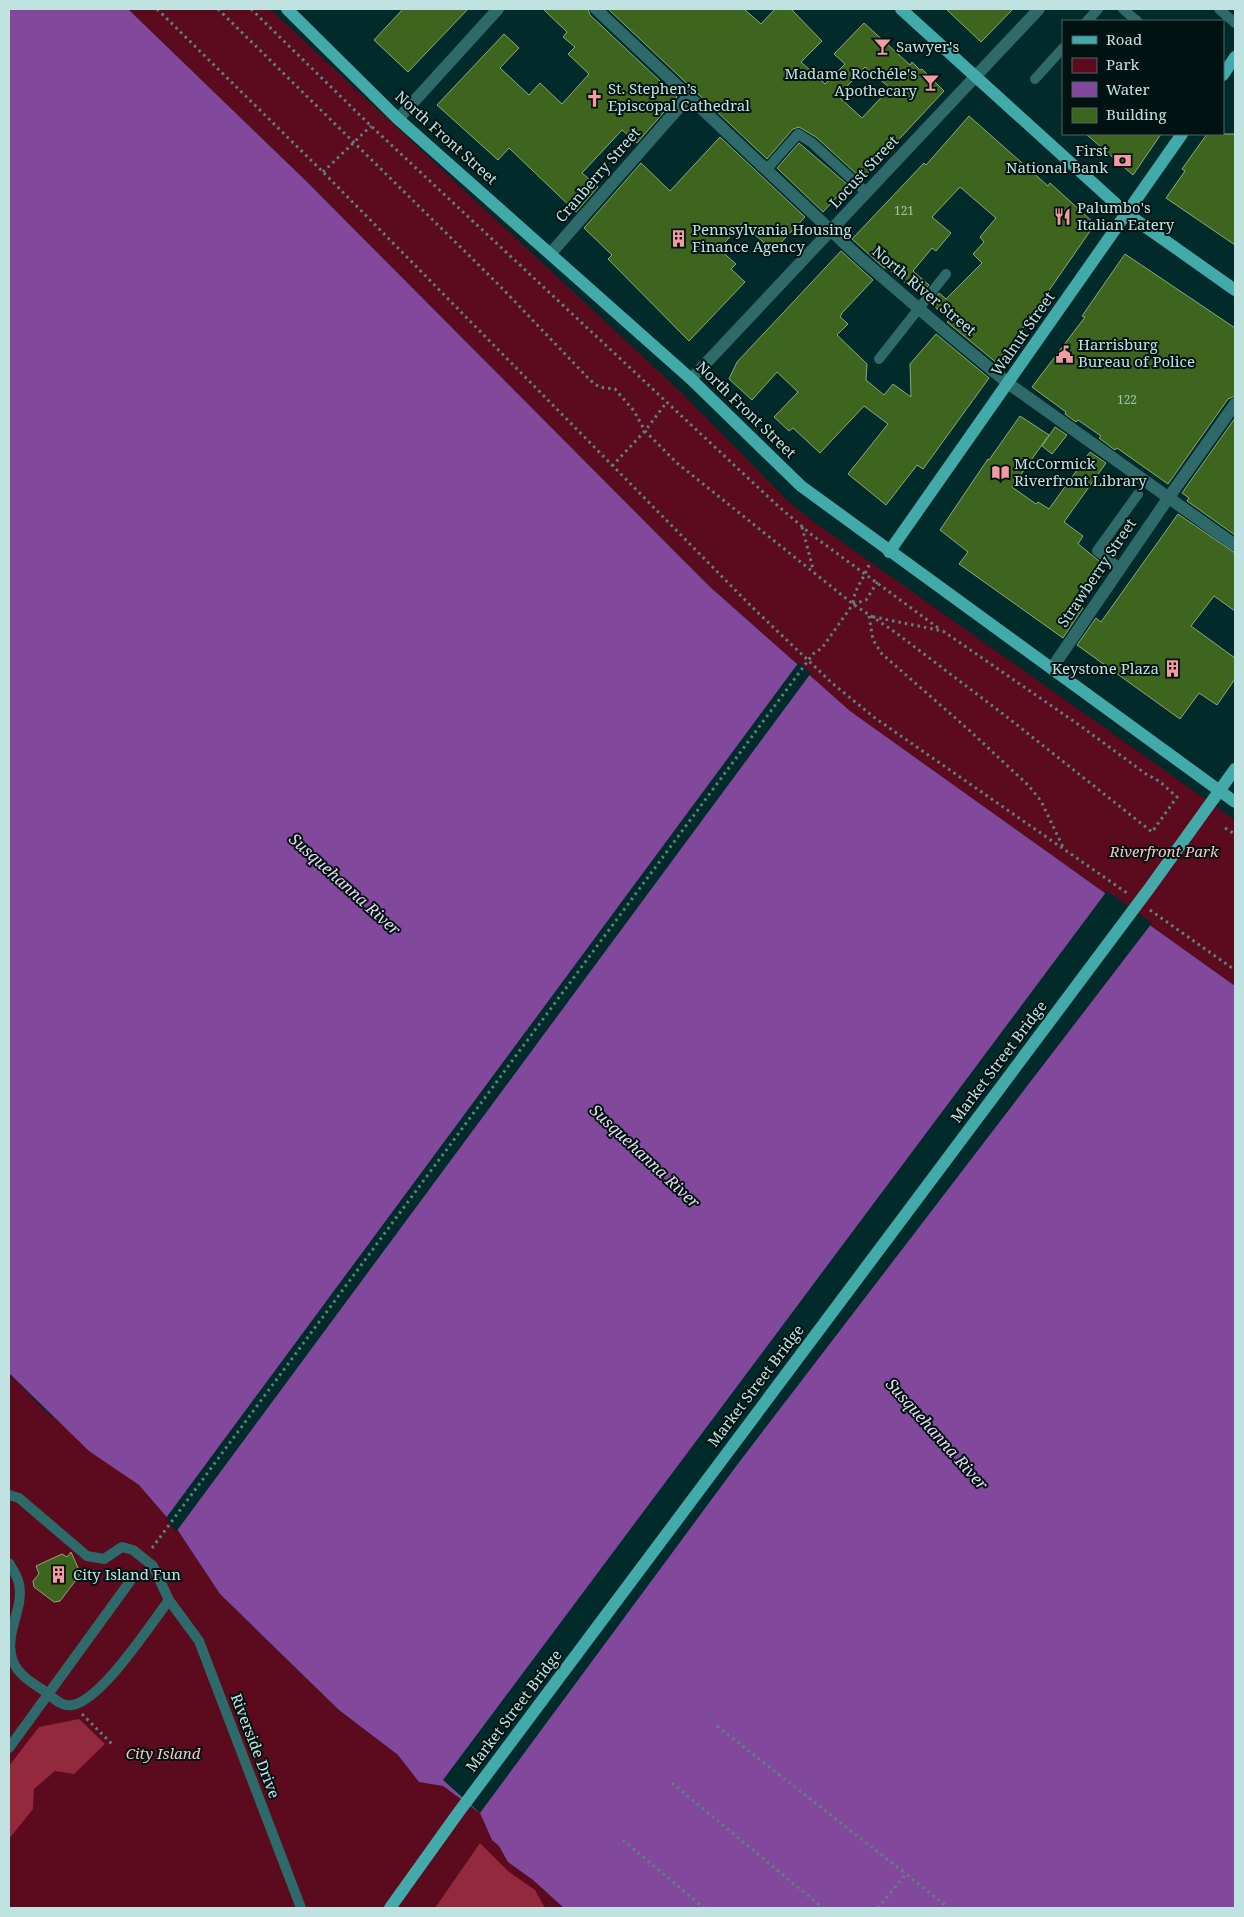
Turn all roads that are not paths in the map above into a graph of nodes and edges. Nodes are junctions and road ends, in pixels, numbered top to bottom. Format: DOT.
graph roads {
  1 [pos="287,9"];
  2 [pos="498,9"];
  3 [pos="596,9"];
  4 [pos="901,9"];
  5 [pos="1039,9"];
  6 [pos="1098,9"];
  7 [pos="1123,9"];
  8 [pos="1219,9"];
  9 [pos="1088,20"];
  10 [pos="1136,20"];
  11 [pos="1235,23"];
  12 [pos="1062,49"];
  13 [pos="1235,57"];
  14 [pos="1224,74"];
  15 [pos="975,77"];
  16 [pos="1035,79"];
  17 [pos="689,96"];
  18 [pos="398,119"];
  19 [pos="1181,135"];
  20 [pos="766,170"];
  21 [pos="866,192"];
  22 [pos="1126,213"];
  23 [pos="831,230"];
  24 [pos="551,253"];
  25 [pos="946,274"];
  26 [pos="1235,290"];
  27 [pos="919,308"];
  28 [pos="880,359"];
  29 [pos="691,379"];
  30 [pos="1009,384"];
  31 [pos="1235,404"];
  32 [pos="1138,494"];
  33 [pos="1168,497"];
  34 [pos="1235,545"];
  35 [pos="889,552"];
  36 [pos="1120,568"];
  37 [pos="1052,668"];
  38 [pos="1235,769"];
  39 [pos="1219,791"];
  40 [pos="1235,802"];
  41 [pos="9,1495"];
  42 [pos="9,1563"];
  43 [pos="131,1580"];
  44 [pos="169,1600"];
  45 [pos="48,1694"];
  46 [pos="9,1748"];
  47 [pos="300,1908"];
  48 [pos="390,1908"];
  1 -- 18 [label="main road, North Front Street"];
  2 -- 18 [label="street"];
  3 -- 17 [label="street, North River Street"];
  4 -- 15 [label="main road"];
  5 -- 15 [label="street, Locust Street"];
  6 -- 9 [label="lane"];
  7 -- 10 [label="lane"];
  8 -- 11 [label="lane"];
  12 -- 16 [label="lane"];
  13 -- 14 [label="main road"];
  15 -- 21 [label="street, Locust Street"];
  15 -- 22 [label="main road"];
  17 -- 20 [label="street, North River Street"];
  17 -- 24 [label="street, Cranberry Street"];
  18 -- 24 [label="main road, North Front Street"];
  19 -- 22 [label="main road, Walnut Street"];
  20 -- 21 [label="lane"];
  20 -- 23 [label="street, North River Street"];
  21 -- 23 [label="street, Locust Street"];
  22 -- 26 [label="main road"];
  22 -- 30 [label="main road, Walnut Street"];
  23 -- 27 [label="street, North River Street"];
  23 -- 29 [label="street, Locust Street"];
  24 -- 29 [label="main road, North Front Street"];
  25 -- 27 [label="lane"];
  27 -- 28 [label="lane"];
  27 -- 30 [label="street, North River Street"];
  29 -- 35 [label="main road, North Front Street"];
  30 -- 33 [label="street, North River Street"];
  30 -- 35 [label="main road, Walnut Street"];
  31 -- 33 [label="street, Strawberry Street"];
  32 -- 36 [label="lane"];
  33 -- 34 [label="street, North River Street"];
  33 -- 36 [label="street, Strawberry Street"];
  35 -- 37 [label="main road, North Front Street"];
  36 -- 37 [label="street, Strawberry Street"];
  37 -- 39 [label="main road, North Front Street"];
  38 -- 39 [label="main road, Market Street Bridge"];
  39 -- 40 [label="main road, North Front Street"];
  39 -- 48 [label="main road, Market Street Bridge"];
  41 -- 44 [label="lane, Riverside Drive"];
  42 -- 45 [label="lane"];
  43 -- 45 [label="lane"];
  44 -- 45 [label="lane"];
  44 -- 47 [label="lane, Riverside Drive"];
  45 -- 46 [label="lane"];
}
